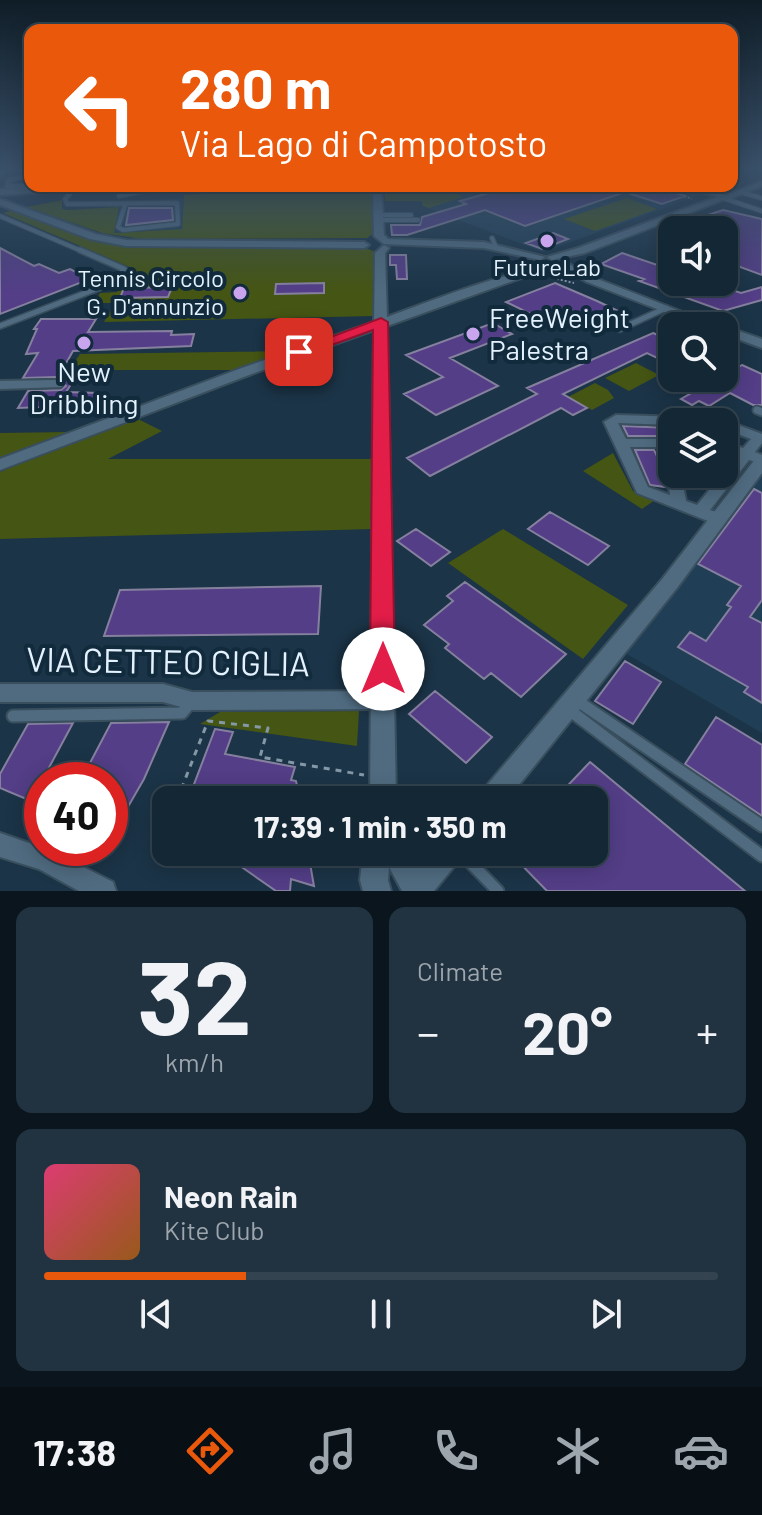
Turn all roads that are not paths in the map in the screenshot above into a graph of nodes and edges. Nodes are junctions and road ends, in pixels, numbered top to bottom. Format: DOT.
graph roads {
  1 [pos="26,210"];
  2 [pos="124,210"];
  3 [pos="177,210"];
  4 [pos="378,210"];
  5 [pos="685,210"];
  6 [pos="411,215"];
  7 [pos="0,216"];
  8 [pos="378,217"];
  9 [pos="418,220"];
  10 [pos="378,244"];
  11 [pos="498,245"];
  12 [pos="581,251"];
  13 [pos="546,257"];
  14 [pos="525,268"];
  15 [pos="564,268"];
  16 [pos="666,308"];
  17 [pos="671,312"];
  18 [pos="381,322"];
  19 [pos="0,326"];
  20 [pos="620,329"];
  21 [pos="738,332"];
  22 [pos="762,344"];
  23 [pos="57,384"];
  24 [pos="0,385"];
  25 [pos="658,421"];
  26 [pos="738,430"];
  27 [pos="761,439"];
  28 [pos="620,443"];
  29 [pos="658,443"];
  30 [pos="738,452"];
  31 [pos="757,459"];
  32 [pos="0,465"];
  33 [pos="676,488"];
  34 [pos="679,504"];
  35 [pos="709,515"];
  36 [pos="0,693"];
  37 [pos="383,700"];
  38 [pos="192,701"];
  39 [pos="571,703"];
  40 [pos="13,716"];
  41 [pos="383,786"];
  42 [pos="503,786"];
  43 [pos="762,826"];
  44 [pos="0,845"];
  45 [pos="762,856"];
  46 [pos="376,866"];
  47 [pos="404,866"];
  48 [pos="437,866"];
  49 [pos="474,866"];
  50 [pos="418,890"];
  51 [pos="104,891"];
  52 [pos="377,891"];
  53 [pos="498,891"];
  1 -- 10 [label="street"];
  2 -- 3 [label="lane"];
  4 -- 8 [label="street"];
  5 -- 12 [label="street"];
  6 -- 8 [label="lane"];
  7 -- 19 [label="lane"];
  8 -- 9 [label="lane"];
  8 -- 10 [label="street"];
  10 -- 11 [label="street"];
  10 -- 18 [label="street"];
  11 -- 13 [label="street"];
  11 -- 14 [label="street"];
  12 -- 13 [label="street"];
  12 -- 15 [label="street"];
  13 -- 14 [label="street"];
  13 -- 15 [label="street"];
  14 -- 15 [label="street"];
  14 -- 18 [label="street"];
  15 -- 16 [label="street"];
  16 -- 17 [label="street"];
  16 -- 20 [label="lane"];
  18 -- 32 [label="street"];
  18 -- 37 [label="street"];
  21 -- 22 [label="street"];
  23 -- 24 [label="street"];
  25 -- 28 [label="street"];
  26 -- 27 [label="street"];
  27 -- 31 [label="street"];
  28 -- 29 [label="street"];
  28 -- 34 [label="street"];
  30 -- 31 [label="street"];
  31 -- 35 [label="street"];
  33 -- 34 [label="street"];
  34 -- 35 [label="street"];
  35 -- 39 [label="street"];
  36 -- 38 [label="street, VIA CETTEO CIGLIA"];
  37 -- 38 [label="street, VIA CETTEO CIGLIA"];
  37 -- 41 [label="street"];
  38 -- 40 [label="lane"];
  39 -- 42 [label="street"];
  39 -- 43 [label="lane"];
  39 -- 45 [label="lane"];
  44 -- 51 [label="street"];
  46 -- 52 [label="street"];
  47 -- 50 [label="street"];
  48 -- 50 [label="street"];
  49 -- 53 [label="lane"];
}
